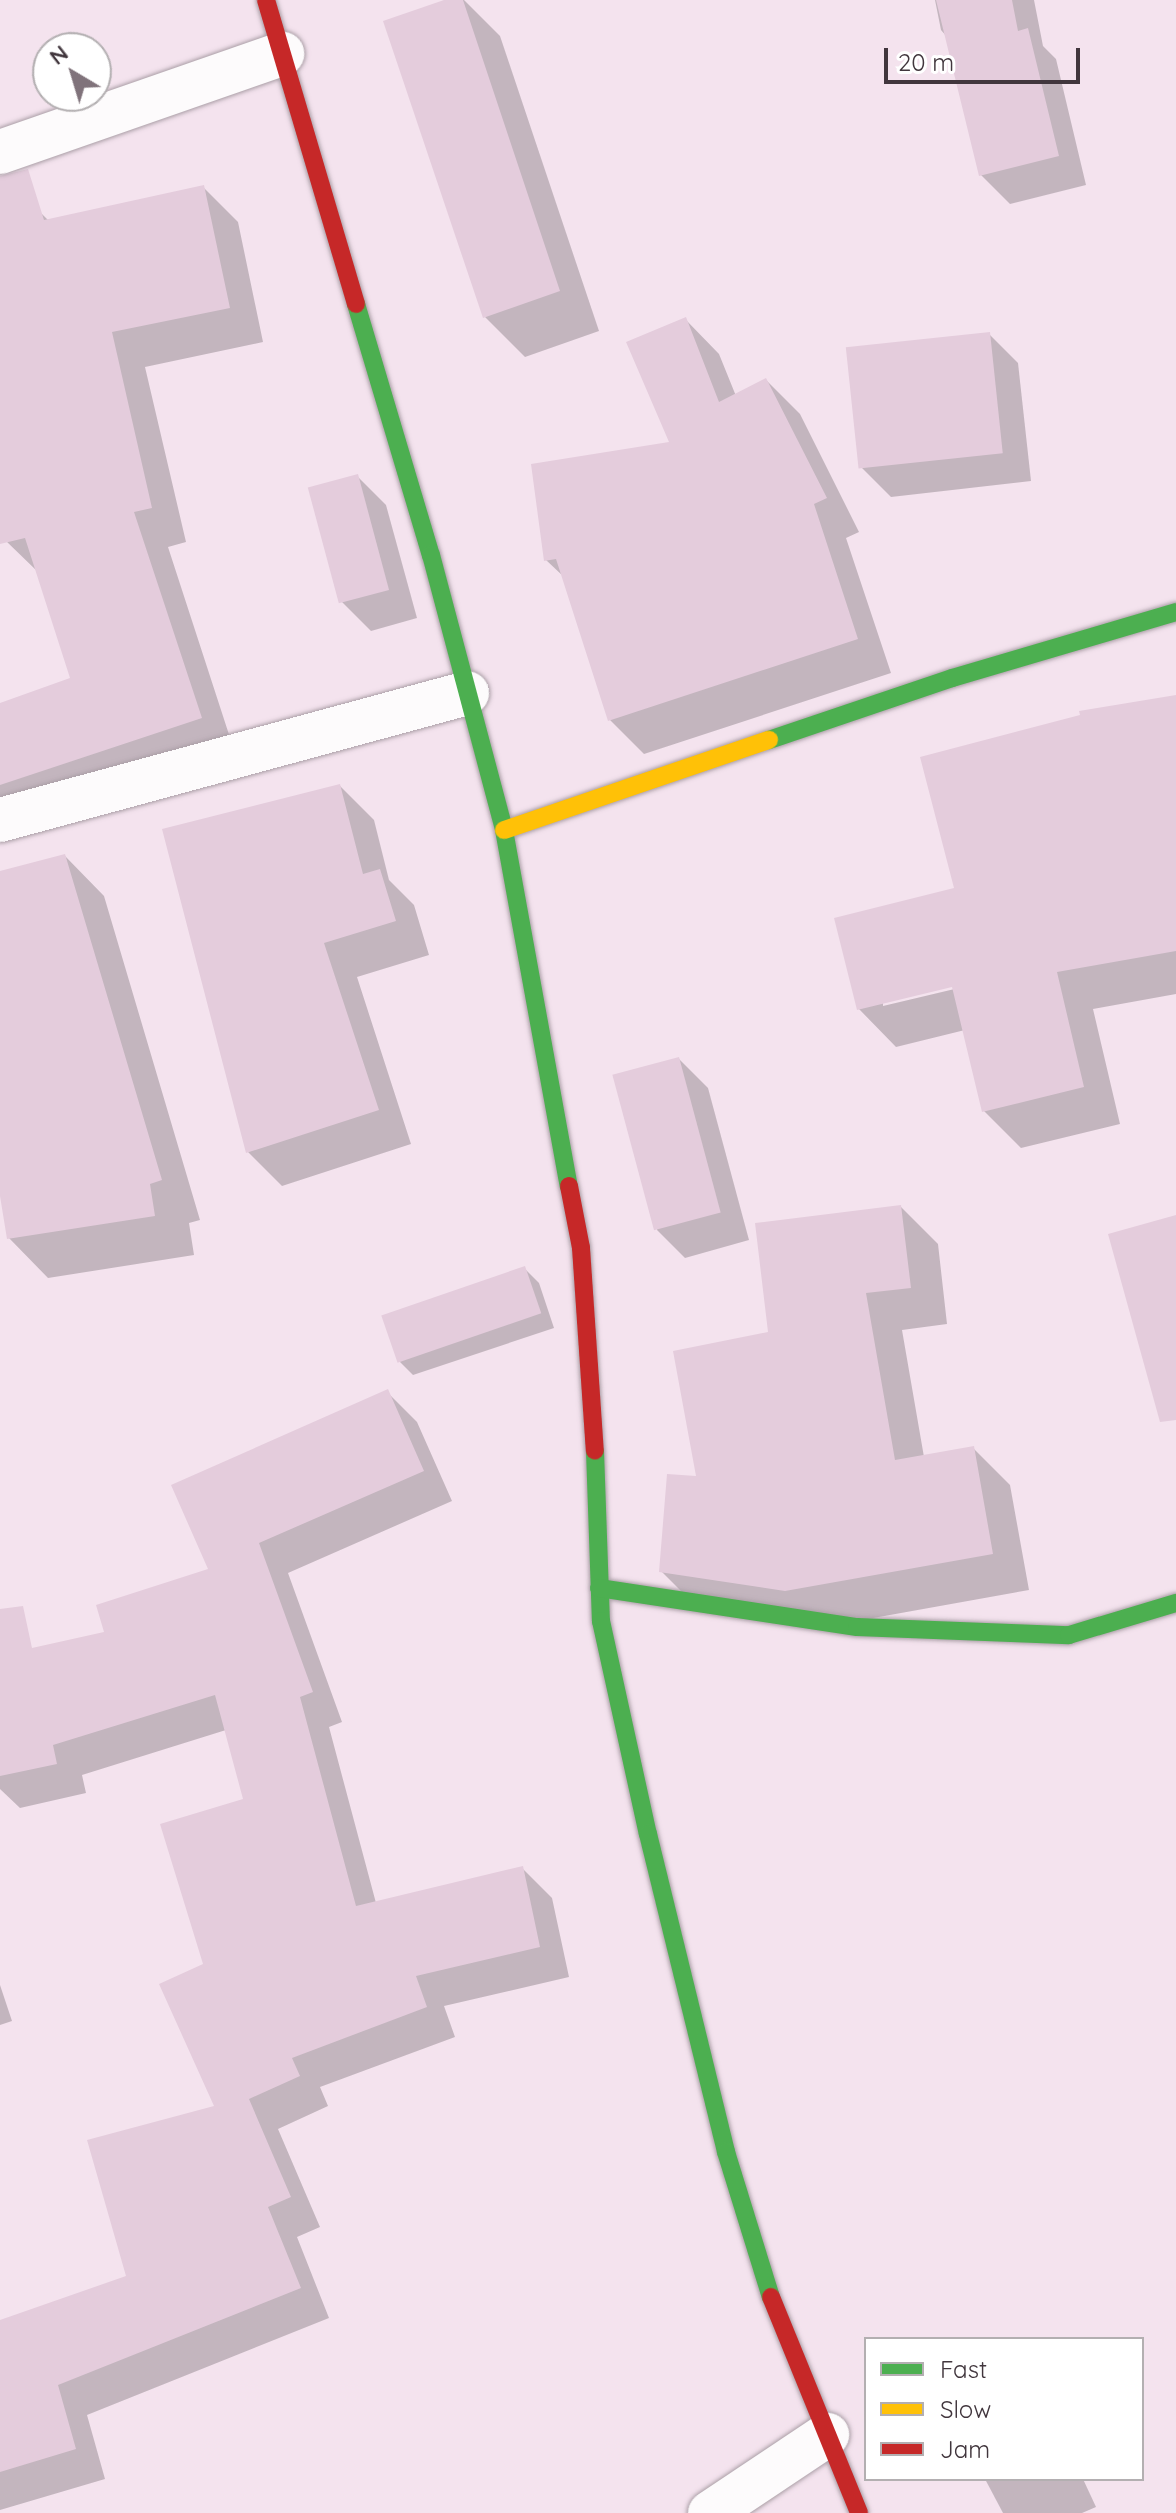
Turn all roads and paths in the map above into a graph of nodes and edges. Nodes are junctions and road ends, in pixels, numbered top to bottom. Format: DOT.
graph roads {
  1 [pos="266,0"];
  2 [pos="282,54"];
  3 [pos="0,152"];
  4 [pos="1176,612"];
  5 [pos="467,693"];
  6 [pos="0,820"];
  7 [pos="504,830"];
  8 [pos="599,1588"];
  9 [pos="1176,1603"];
  10 [pos="827,2435"];
  11 [pos="710,2513"];
  12 [pos="859,2513"];
  1 -- 2 [label="street"];
  2 -- 3 [label="street"];
  2 -- 5 [label="street"];
  4 -- 7 [label="street"];
  5 -- 6 [label="street"];
  5 -- 7 [label="street"];
  7 -- 8 [label="street"];
  8 -- 9 [label="street"];
  8 -- 10 [label="street"];
  10 -- 11 [label="street"];
  10 -- 12 [label="street"];
}
